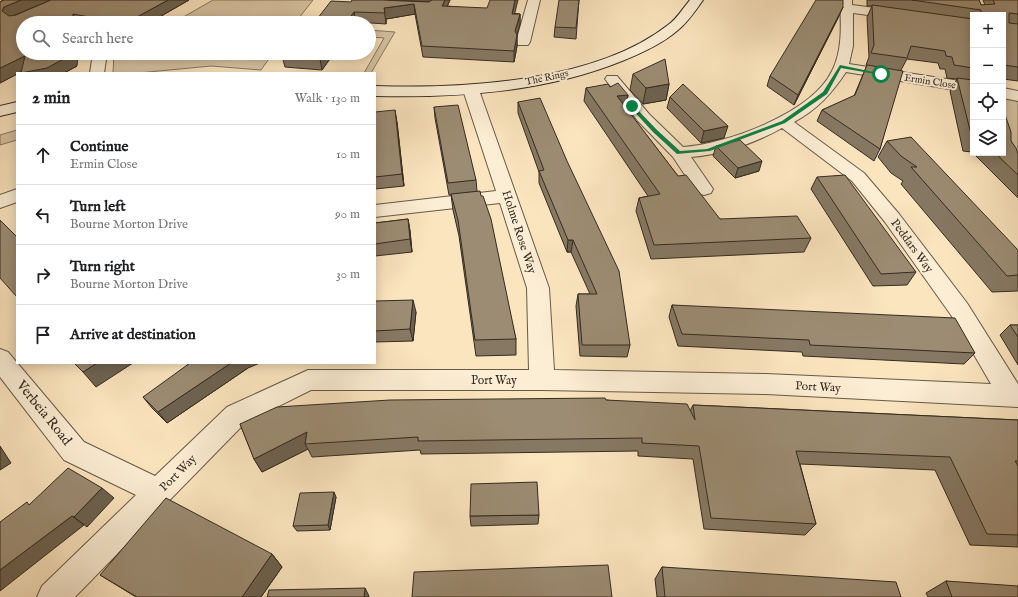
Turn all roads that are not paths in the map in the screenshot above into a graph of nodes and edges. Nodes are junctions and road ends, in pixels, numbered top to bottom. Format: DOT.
graph roads {
  1 [pos="534,0"];
  2 [pos="697,0"];
  3 [pos="846,4"];
  4 [pos="913,18"];
  5 [pos="523,42"];
  6 [pos="99,60"];
  7 [pos="840,67"];
  8 [pos="97,72"];
  9 [pos="612,79"];
  10 [pos="970,88"];
  11 [pos="471,90"];
  12 [pos="376,92"];
  13 [pos="1006,94"];
  14 [pos="1018,96"];
  15 [pos="16,107"];
  16 [pos="0,112"];
  17 [pos="784,122"];
  18 [pos="679,153"];
  19 [pos="704,189"];
  20 [pos="16,194"];
  21 [pos="508,196"];
  22 [pos="0,202"];
  23 [pos="376,210"];
  24 [pos="0,359"];
  25 [pos="542,380"];
  26 [pos="1015,396"];
  27 [pos="159,492"];
  28 [pos="54,597"];
  1 -- 5 [label="street"];
  2 -- 11 [label="street, The Rings"];
  3 -- 4 [label="street"];
  3 -- 7 [label="street"];
  6 -- 8 [label="street"];
  7 -- 10 [label="street, Ermin Close"];
  7 -- 17 [label="street"];
  9 -- 18 [label="street"];
  11 -- 12 [label="street, The Rings"];
  11 -- 21 [label="street, Holme Rose Way"];
  13 -- 14 [label="street"];
  15 -- 16 [label="street"];
  17 -- 18 [label="street"];
  17 -- 26 [label="street, Peddars Way"];
  18 -- 19 [label="street"];
  20 -- 22 [label="street"];
  21 -- 23 [label="street"];
  21 -- 25 [label="street, Holme Rose Way"];
  24 -- 27 [label="street, Verbeia Road"];
  25 -- 26 [label="street, Port Way"];
  25 -- 27 [label="street, Port Way"];
  27 -- 28 [label="street, Port Way"];
}
